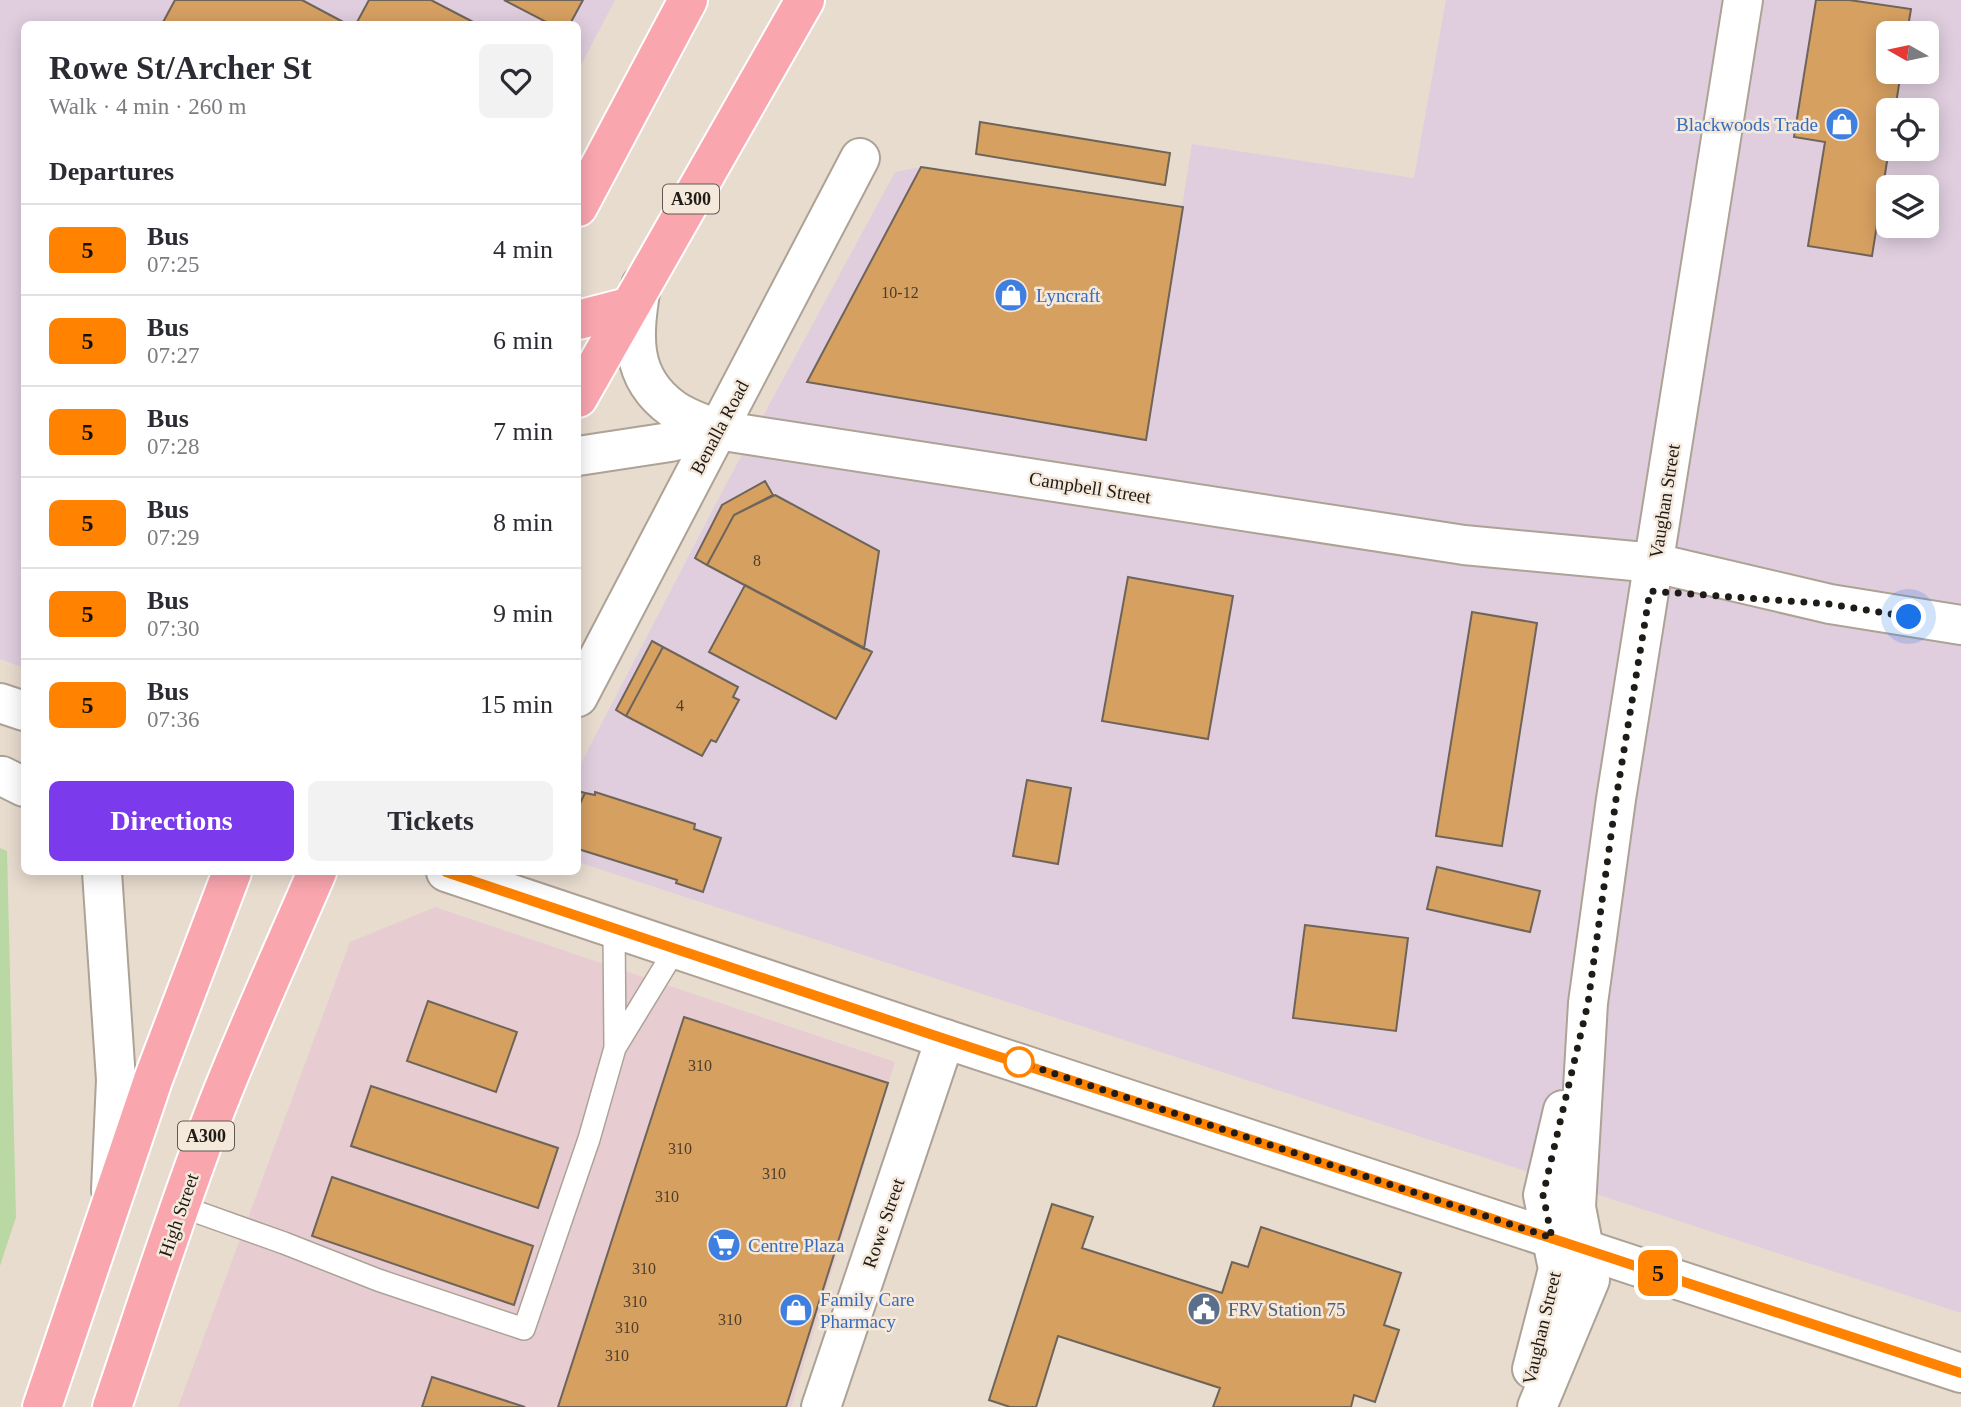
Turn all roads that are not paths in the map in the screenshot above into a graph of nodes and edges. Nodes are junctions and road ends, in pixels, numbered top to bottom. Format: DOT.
graph roads {
  1 [pos="688,0"];
  2 [pos="805,0"];
  3 [pos="1743,0"];
  4 [pos="860,158"];
  5 [pos="581,201"];
  6 [pos="634,296"];
  7 [pos="581,319"];
  8 [pos="581,393"];
  9 [pos="717,430"];
  10 [pos="581,456"];
  11 [pos="1652,577"];
  12 [pos="1961,625"];
  13 [pos="581,691"];
  14 [pos="0,703"];
  15 [pos="21,710"];
  16 [pos="102,875"];
  17 [pos="231,875"];
  18 [pos="316,875"];
  19 [pos="466,875"];
  20 [pos="524,884"];
  21 [pos="614,928"];
  22 [pos="676,948"];
  23 [pos="945,1039"];
  24 [pos="615,1048"];
  25 [pos="110,1206"];
  26 [pos="180,1206"];
  27 [pos="1567,1243"];
  28 [pos="1961,1373"];
  29 [pos="42,1407"];
  30 [pos="112,1407"];
  31 [pos="821,1407"];
  32 [pos="1522,1407"];
  33 [pos="1537,1407"];
  1 -- 5 [label="highway"];
  2 -- 6 [label="highway, A300"];
  3 -- 11 [label="street, Vaughan Street"];
  4 -- 9 [label="street, Benalla Road"];
  6 -- 7 [label="highway"];
  6 -- 8 [label="highway, A300"];
  6 -- 9 [label="street"];
  9 -- 10 [label="street"];
  9 -- 11 [label="street, Campbell Street"];
  9 -- 13 [label="street, Benalla Road"];
  11 -- 12 [label="street, Campbell Street"];
  11 -- 27 [label="street, Vaughan Street"];
  14 -- 15 [label="street"];
  16 -- 25 [label="street"];
  17 -- 25 [label="highway"];
  18 -- 26 [label="highway, High Street / A300"];
  19 -- 20 [label="street"];
  20 -- 21 [label="street"];
  21 -- 22 [label="street"];
  21 -- 24 [label="lane"];
  22 -- 23 [label="street"];
  22 -- 24 [label="lane"];
  23 -- 27 [label="street"];
  23 -- 31 [label="street, Rowe Street"];
  24 -- 26 [label="lane"];
  25 -- 29 [label="highway"];
  26 -- 30 [label="highway, High Street / A300"];
  27 -- 28 [label="street"];
  27 -- 32 [label="street, Vaughan Street"];
  27 -- 33 [label="street, Vaughan Street"];
}
